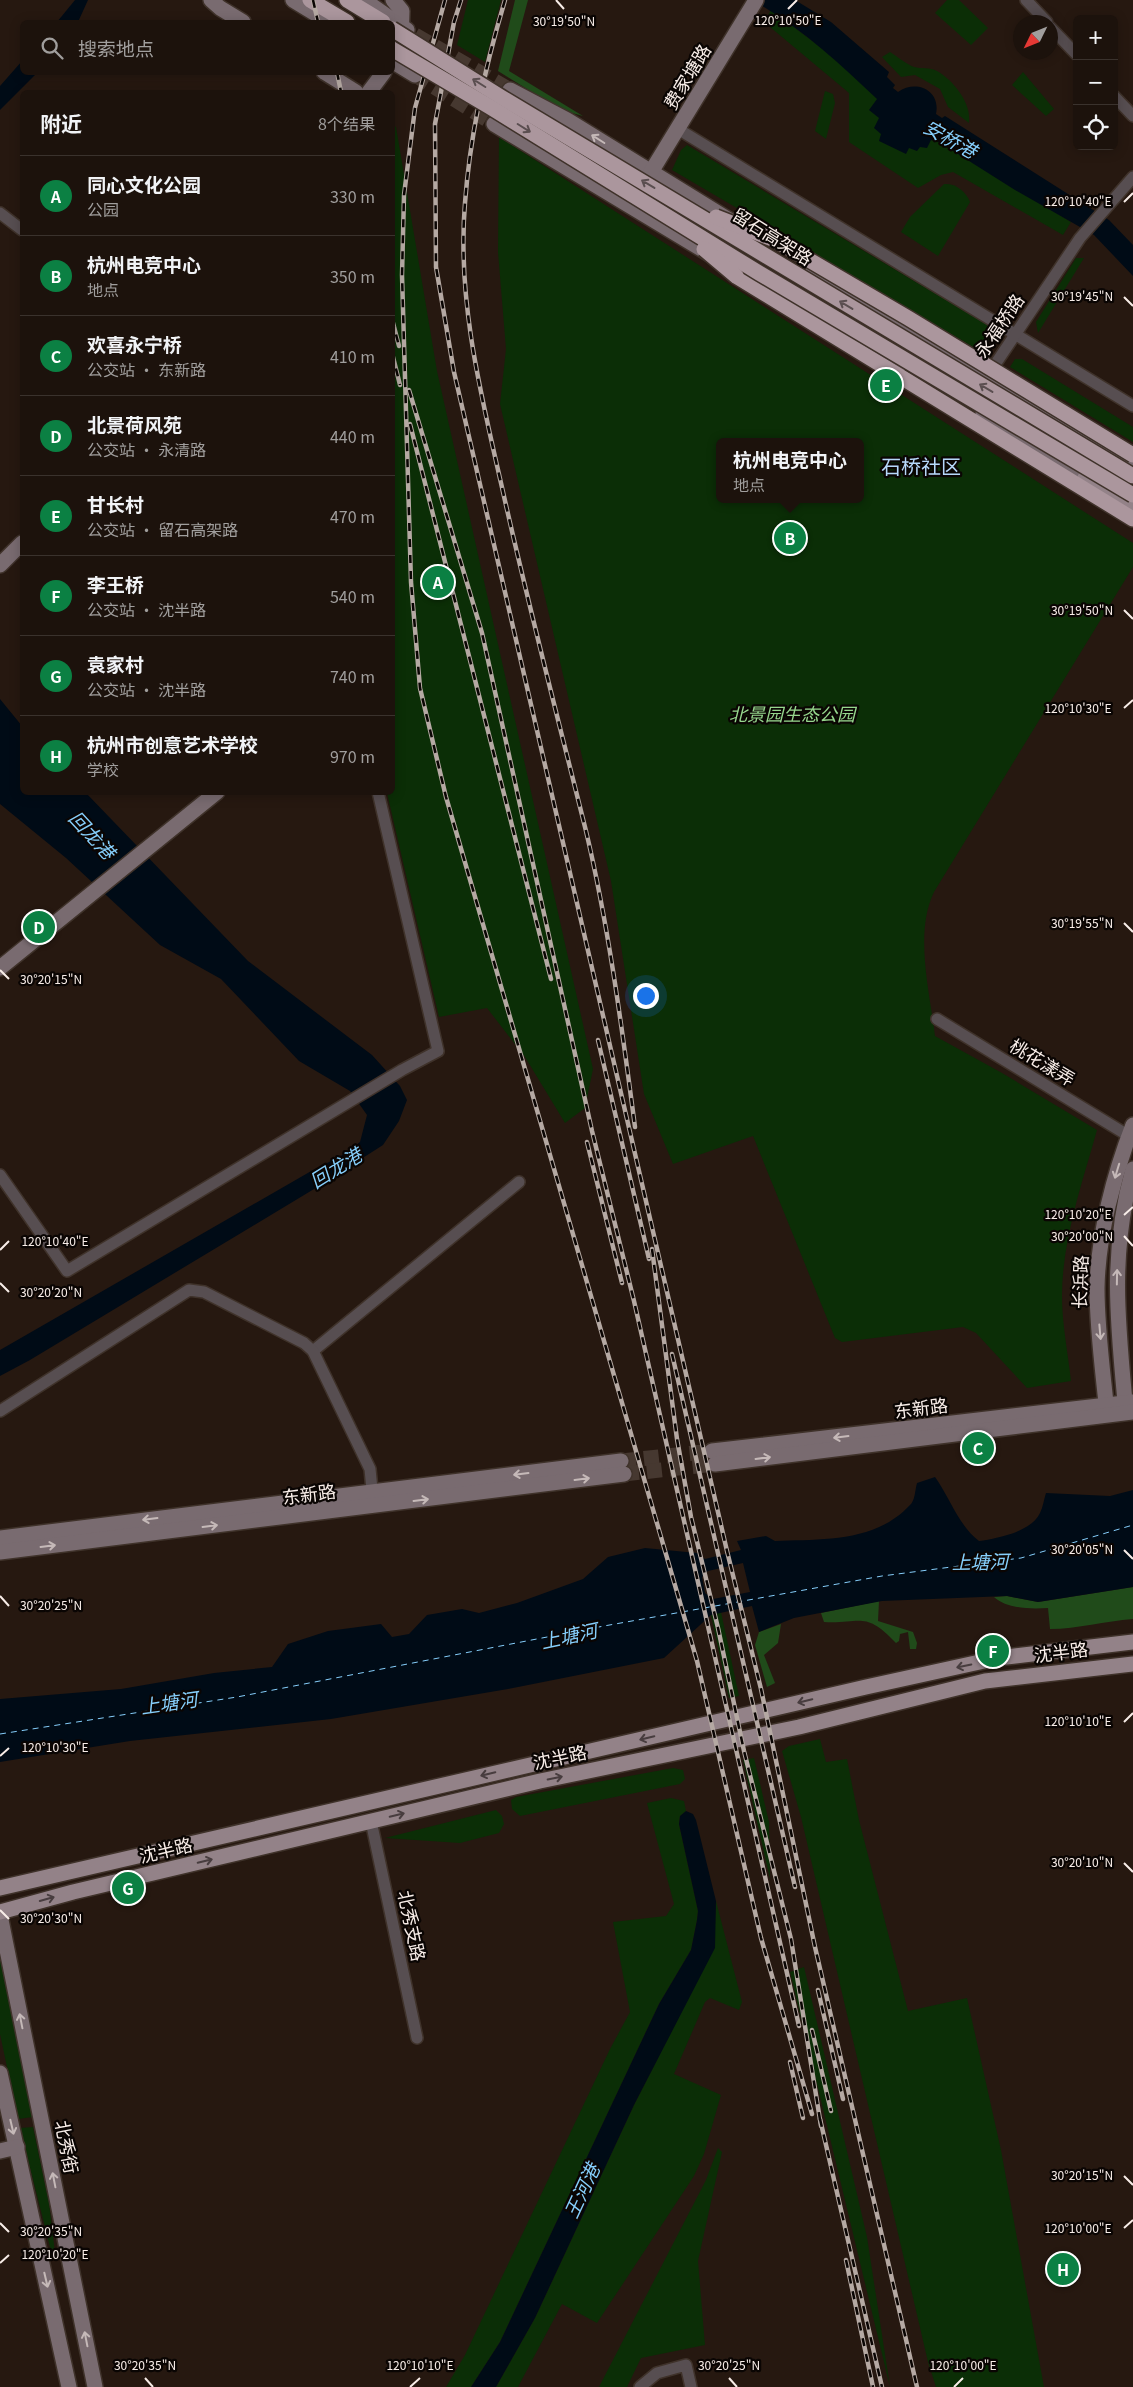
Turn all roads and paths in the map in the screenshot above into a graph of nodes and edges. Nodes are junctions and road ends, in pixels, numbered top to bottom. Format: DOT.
graph roads {
  1 [pos="211,0"];
  2 [pos="293,0"];
  3 [pos="310,0"];
  4 [pos="347,0"];
  5 [pos="364,0"];
  6 [pos="393,0"];
  7 [pos="756,0"];
  8 [pos="1026,0"];
  9 [pos="1040,15"];
  10 [pos="240,20"];
  11 [pos="326,20"];
  12 [pos="344,20"];
  13 [pos="380,20"];
  14 [pos="388,20"];
  15 [pos="397,27"];
  16 [pos="415,35"];
  17 [pos="1058,35"];
  18 [pos="395,51"];
  19 [pos="1073,51"];
  20 [pos="395,55"];
  21 [pos="395,63"];
  22 [pos="329,75"];
  23 [pos="382,75"];
  24 [pos="415,75"];
  25 [pos="353,90"];
  26 [pos="370,90"];
  27 [pos="510,90"];
  28 [pos="1118,100"];
  29 [pos="1133,116"];
  30 [pos="494,124"];
  31 [pos="678,129"];
  32 [pos="651,172"];
  33 [pos="1133,178"];
  34 [pos="674,199"];
  35 [pos="0,213"];
  36 [pos="667,217"];
  37 [pos="20,228"];
  38 [pos="1015,334"];
  39 [pos="987,376"];
  40 [pos="1133,406"];
  41 [pos="1133,455"];
  42 [pos="1133,464"];
  43 [pos="1133,476"];
  44 [pos="1133,494"];
  45 [pos="1133,507"];
  46 [pos="1133,519"];
  47 [pos="20,545"];
  48 [pos="0,565"];
  49 [pos="213,795"];
  50 [pos="379,795"];
  51 [pos="0,968"];
  52 [pos="937,1019"];
  53 [pos="1131,1130"];
  54 [pos="1133,1169"];
  55 [pos="0,1175"];
  56 [pos="519,1182"];
  57 [pos="313,1350"];
  58 [pos="1129,1407"];
  59 [pos="1107,1410"];
  60 [pos="0,1411"];
  61 [pos="714,1458"];
  62 [pos="622,1468"];
  63 [pos="373,1499"];
  64 [pos="0,1538"];
  65 [pos="0,1552"];
  66 [pos="1133,1642"];
  67 [pos="1133,1664"];
  68 [pos="372,1821"];
  69 [pos="0,1888"];
  70 [pos="0,1913"];
  71 [pos="417,2038"];
  72 [pos="0,2074"];
  73 [pos="16,2147"];
  74 [pos="0,2151"];
  75 [pos="69,2387"];
  76 [pos="95,2387"];
  77 [pos="640,2387"];
  78 [pos="691,2387"];
  1 -- 10 [label="main road"];
  2 -- 11 [label="main road"];
  3 -- 12 [label="highway"];
  4 -- 13 [label="highway"];
  5 -- 14 [label="main road"];
  6 -- 15 [label="main road"];
  7 -- 31 [label="main road, 费家塘路"];
  8 -- 9 [label="street"];
  15 -- 16 [label="main road"];
  15 -- 20 [label="main road"];
  34 -- 15 [label="highway, 留石高架路, one-way, bridge"];
  17 -- 19 [label="street"];
  18 -- 36 [label="highway, 留石高架路, one-way, bridge"];
  21 -- 24 [label="main road"];
  22 -- 25 [label="main road"];
  23 -- 26 [label="main road"];
  32 -- 27 [label="main road, one-way"];
  28 -- 29 [label="street"];
  30 -- 45 [label="main road"];
  31 -- 32 [label="main road, 费家塘路"];
  31 -- 38 [label="street"];
  32 -- 39 [label="main road"];
  33 -- 38 [label="street, 永福桥路"];
  34 -- 41 [label="highway, bridge"];
  43 -- 34 [label="highway, 留石高架路, one-way, bridge"];
  35 -- 37 [label="street"];
  36 -- 44 [label="highway, 留石高架路, bridge"];
  36 -- 46 [label="highway, bridge"];
  38 -- 39 [label="street, 永福桥路"];
  38 -- 40 [label="street"];
  39 -- 42 [label="main road"];
  47 -- 48 [label="main road"];
  49 -- 51 [label="main road"];
  50 -- 55 [label="street"];
  52 -- 53 [label="street, 桃花漾弄"];
  53 -- 59 [label="main road, 长浜路, one-way"];
  58 -- 54 [label="main road, 长浜路, one-way"];
  56 -- 57 [label="street"];
  57 -- 60 [label="street"];
  57 -- 63 [label="street"];
  58 -- 59 [label="main road, 东新路"];
  59 -- 61 [label="main road, 东新路"];
  62 -- 63 [label="main road, 东新路"];
  63 -- 64 [label="main road, 东新路, one-way"];
  65 -- 63 [label="main road, 东新路, one-way"];
  66 -- 69 [label="main road, 沈半路, one-way"];
  68 -- 67 [label="main road, 沈半路, one-way"];
  70 -- 68 [label="main road, 沈半路, one-way"];
  68 -- 71 [label="street, 北秀支路"];
  76 -- 70 [label="main road, 北秀街, one-way"];
  72 -- 73 [label="main road, one-way"];
  73 -- 74 [label="main road"];
  73 -- 75 [label="main road, one-way"];
  77 -- 78 [label="street"];
}
